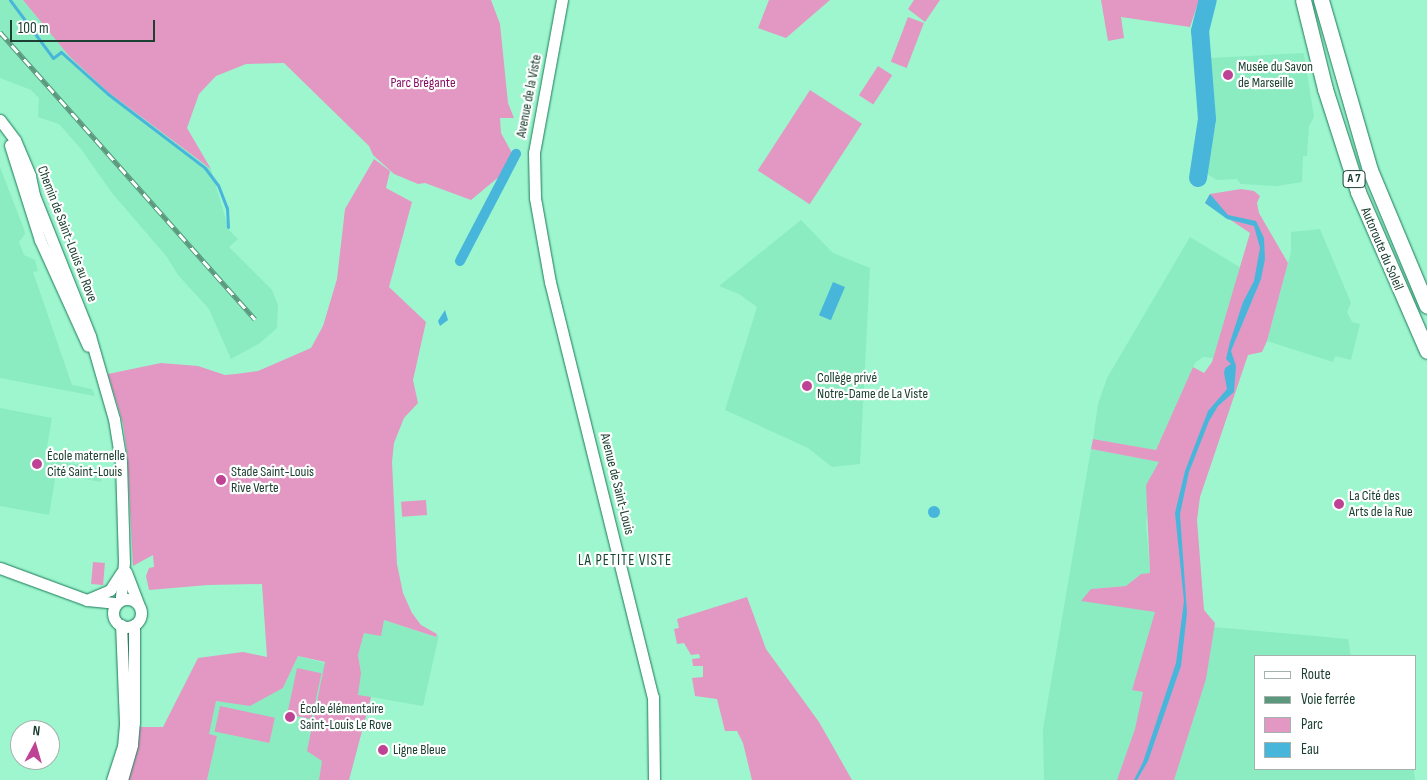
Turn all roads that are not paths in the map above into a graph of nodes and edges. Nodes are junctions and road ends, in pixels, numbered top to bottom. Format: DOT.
graph roads {
  1 [pos="562,0"];
  2 [pos="1303,0"];
  3 [pos="1321,0"];
  4 [pos="3,124"];
  5 [pos="535,198"];
  6 [pos="1427,306"];
  7 [pos="1427,351"];
  8 [pos="124,565"];
  9 [pos="0,568"];
  10 [pos="87,600"];
  11 [pos="119,602"];
  12 [pos="138,604"];
  13 [pos="113,615"];
  14 [pos="121,625"];
  15 [pos="134,625"];
  16 [pos="112,780"];
  17 [pos="122,780"];
  18 [pos="654,780"];
  1 -- 5 [label="street, Avenue de la Viste"];
  2 -- 7 [label="highway, Autoroute du Soleil / A 7"];
  3 -- 6 [label="highway, Autoroute du Soleil / A 7"];
  4 -- 8 [label="street, Chemin de Saint-Louis au Rove"];
  5 -- 18 [label="street, Avenue de Saint-Louis"];
  8 -- 10 [label="street"];
  8 -- 11 [label="street, Chemin de Saint-Louis au Rove"];
  8 -- 12 [label="street, Chemin de Saint-Louis au Rove"];
  9 -- 10 [label="street"];
  10 -- 11 [label="street"];
  10 -- 13 [label="street"];
  11 -- 12 [label="street"];
  11 -- 13 [label="street, Chemin de Saint-Louis au Rove"];
  12 -- 15 [label="street"];
  13 -- 14 [label="street"];
  14 -- 15 [label="street"];
  14 -- 16 [label="street"];
  15 -- 17 [label="street"];
}
